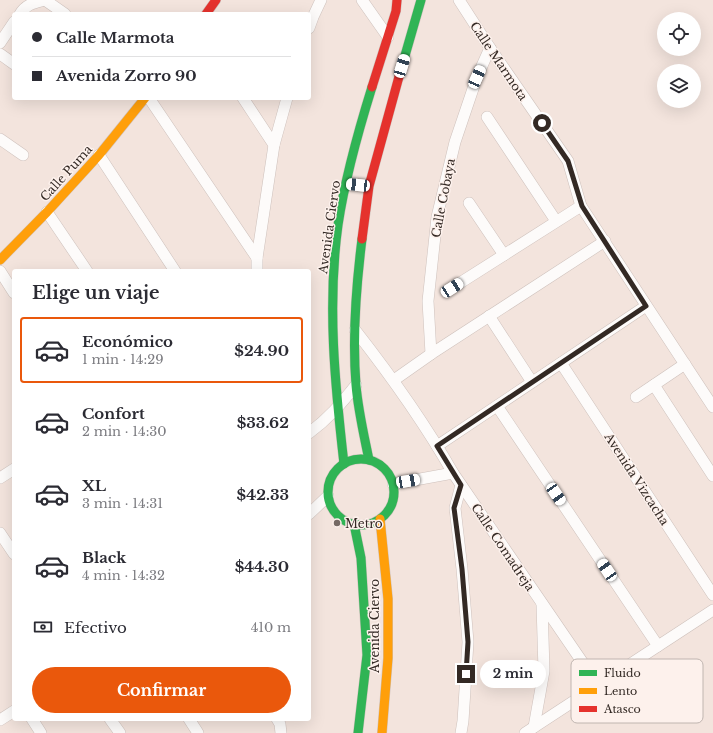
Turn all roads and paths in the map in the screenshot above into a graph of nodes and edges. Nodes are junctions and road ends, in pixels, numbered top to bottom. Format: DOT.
graph roads {
  1 [pos="216,0"];
  2 [pos="322,0"];
  3 [pos="362,0"];
  4 [pos="397,0"];
  5 [pos="421,0"];
  6 [pos="459,0"];
  7 [pos="22,12"];
  8 [pos="62,12"];
  9 [pos="207,12"];
  10 [pos="311,17"];
  11 [pos="12,25"];
  12 [pos="388,37"];
  13 [pos="0,43"];
  14 [pos="490,48"];
  15 [pos="0,54"];
  16 [pos="12,63"];
  17 [pos="143,100"];
  18 [pos="150,100"];
  19 [pos="244,100"];
  20 [pos="286,100"];
  21 [pos="488,117"];
  22 [pos="0,140"];
  23 [pos="274,145"];
  24 [pos="23,155"];
  25 [pos="99,155"];
  26 [pos="358,185"];
  27 [pos="470,203"];
  28 [pos="582,206"];
  29 [pos="47,212"];
  30 [pos="556,221"];
  31 [pos="604,241"];
  32 [pos="504,255"];
  33 [pos="257,258"];
  34 [pos="0,260"];
  35 [pos="86,269"];
  36 [pos="174,269"];
  37 [pos="257,269"];
  38 [pos="0,271"];
  39 [pos="452,288"];
  40 [pos="12,290"];
  41 [pos="646,306"];
  42 [pos="489,316"];
  43 [pos="355,330"];
  44 [pos="431,354"];
  45 [pos="561,363"];
  46 [pos="685,364"];
  47 [pos="394,380"];
  48 [pos="532,382"];
  49 [pos="356,385"];
  50 [pos="654,385"];
  51 [pos="636,397"];
  52 [pos="496,406"];
  53 [pos="713,407"];
  54 [pos="338,409"];
  55 [pos="311,431"];
  56 [pos="437,446"];
  57 [pos="369,460"];
  58 [pos="344,464"];
  59 [pos="12,469"];
  60 [pos="452,473"];
  61 [pos="713,476"];
  62 [pos="0,478"];
  63 [pos="393,484"];
  64 [pos="461,485"];
  65 [pos="328,496"];
  66 [pos="311,512"];
  67 [pos="380,519"];
  68 [pos="354,524"];
  69 [pos="0,533"];
  70 [pos="12,551"];
  71 [pos="713,595"];
  72 [pos="542,603"];
  73 [pos="713,610"];
  74 [pos="658,646"];
  75 [pos="377,657"];
  76 [pos="580,659"];
  77 [pos="638,659"];
  78 [pos="571,703"];
  79 [pos="12,712"];
  80 [pos="0,720"];
  81 [pos="33,721"];
  82 [pos="111,721"];
  83 [pos="190,721"];
  84 [pos="534,727"];
  85 [pos="41,733"];
  86 [pos="120,733"];
  87 [pos="198,733"];
  88 [pos="358,733"];
  89 [pos="382,733"];
  90 [pos="461,733"];
  91 [pos="525,733"];
  1 -- 9 [label="street"];
  2 -- 10 [label="street"];
  3 -- 12 [label="street"];
  4 -- 12 [label="street, Avenida Ciervo"];
  5 -- 26 [label="street, Avenida Ciervo"];
  6 -- 14 [label="street, Calle Marmota"];
  7 -- 8 [label="street"];
  11 -- 13 [label="street"];
  12 -- 26 [label="street, Avenida Ciervo"];
  14 -- 28 [label="street, Calle Marmota"];
  14 -- 44 [label="street, Calle Cobaya"];
  15 -- 16 [label="street"];
  17 -- 25 [label="street, Calle Puma"];
  18 -- 33 [label="street"];
  19 -- 23 [label="street"];
  20 -- 23 [label="street"];
  21 -- 30 [label="street"];
  22 -- 24 [label="street"];
  23 -- 33 [label="street"];
  25 -- 29 [label="street, Calle Puma"];
  25 -- 36 [label="street"];
  26 -- 43 [label="street, Avenida Ciervo"];
  26 -- 54 [label="street, Avenida Ciervo"];
  27 -- 32 [label="street"];
  28 -- 30 [label="street"];
  28 -- 31 [label="street, Calle Marmota"];
  29 -- 34 [label="street, Calle Puma"];
  29 -- 35 [label="street"];
  30 -- 32 [label="street"];
  31 -- 41 [label="street, Calle Marmota"];
  31 -- 42 [label="street"];
  32 -- 39 [label="street"];
  33 -- 37 [label="street"];
  38 -- 40 [label="street"];
  41 -- 45 [label="street"];
  41 -- 46 [label="street, Calle Marmota"];
  42 -- 44 [label="street"];
  42 -- 48 [label="street"];
  43 -- 47 [label="street, Calle Comadreja"];
  43 -- 49 [label="street, Avenida Ciervo"];
  44 -- 47 [label="street"];
  45 -- 48 [label="street"];
  45 -- 71 [label="street, Avenida Vizcacha"];
  46 -- 50 [label="street"];
  46 -- 53 [label="street, Calle Marmota"];
  47 -- 56 [label="street, Calle Comadreja"];
  48 -- 52 [label="street"];
  49 -- 54 [label="street"];
  49 -- 57 [label="street, Avenida Ciervo"];
  50 -- 51 [label="street"];
  50 -- 61 [label="street"];
  52 -- 56 [label="street"];
  52 -- 74 [label="street"];
  54 -- 55 [label="street"];
  54 -- 58 [label="street, Avenida Ciervo"];
  56 -- 60 [label="street, Calle Comadreja"];
  57 -- 58 [label="street"];
  57 -- 63 [label="street"];
  58 -- 65 [label="street"];
  59 -- 62 [label="street"];
  60 -- 63 [label="street"];
  60 -- 64 [label="street, Calle Comadreja"];
  63 -- 67 [label="street"];
  64 -- 72 [label="street, Calle Comadreja"];
  64 -- 90 [label="street"];
  65 -- 66 [label="street"];
  65 -- 68 [label="street"];
  67 -- 68 [label="street"];
  67 -- 75 [label="street, Avenida Ciervo"];
  68 -- 75 [label="street, Avenida Ciervo"];
  69 -- 70 [label="street"];
  72 -- 76 [label="street, Calle Comadreja"];
  72 -- 84 [label="street"];
  73 -- 74 [label="street"];
  74 -- 77 [label="street"];
  75 -- 88 [label="street, Avenida Ciervo"];
  75 -- 89 [label="street, Avenida Ciervo"];
  78 -- 84 [label="street"];
  79 -- 80 [label="street"];
  81 -- 85 [label="street"];
  82 -- 86 [label="street"];
  83 -- 87 [label="street"];
  84 -- 91 [label="street"];
}
